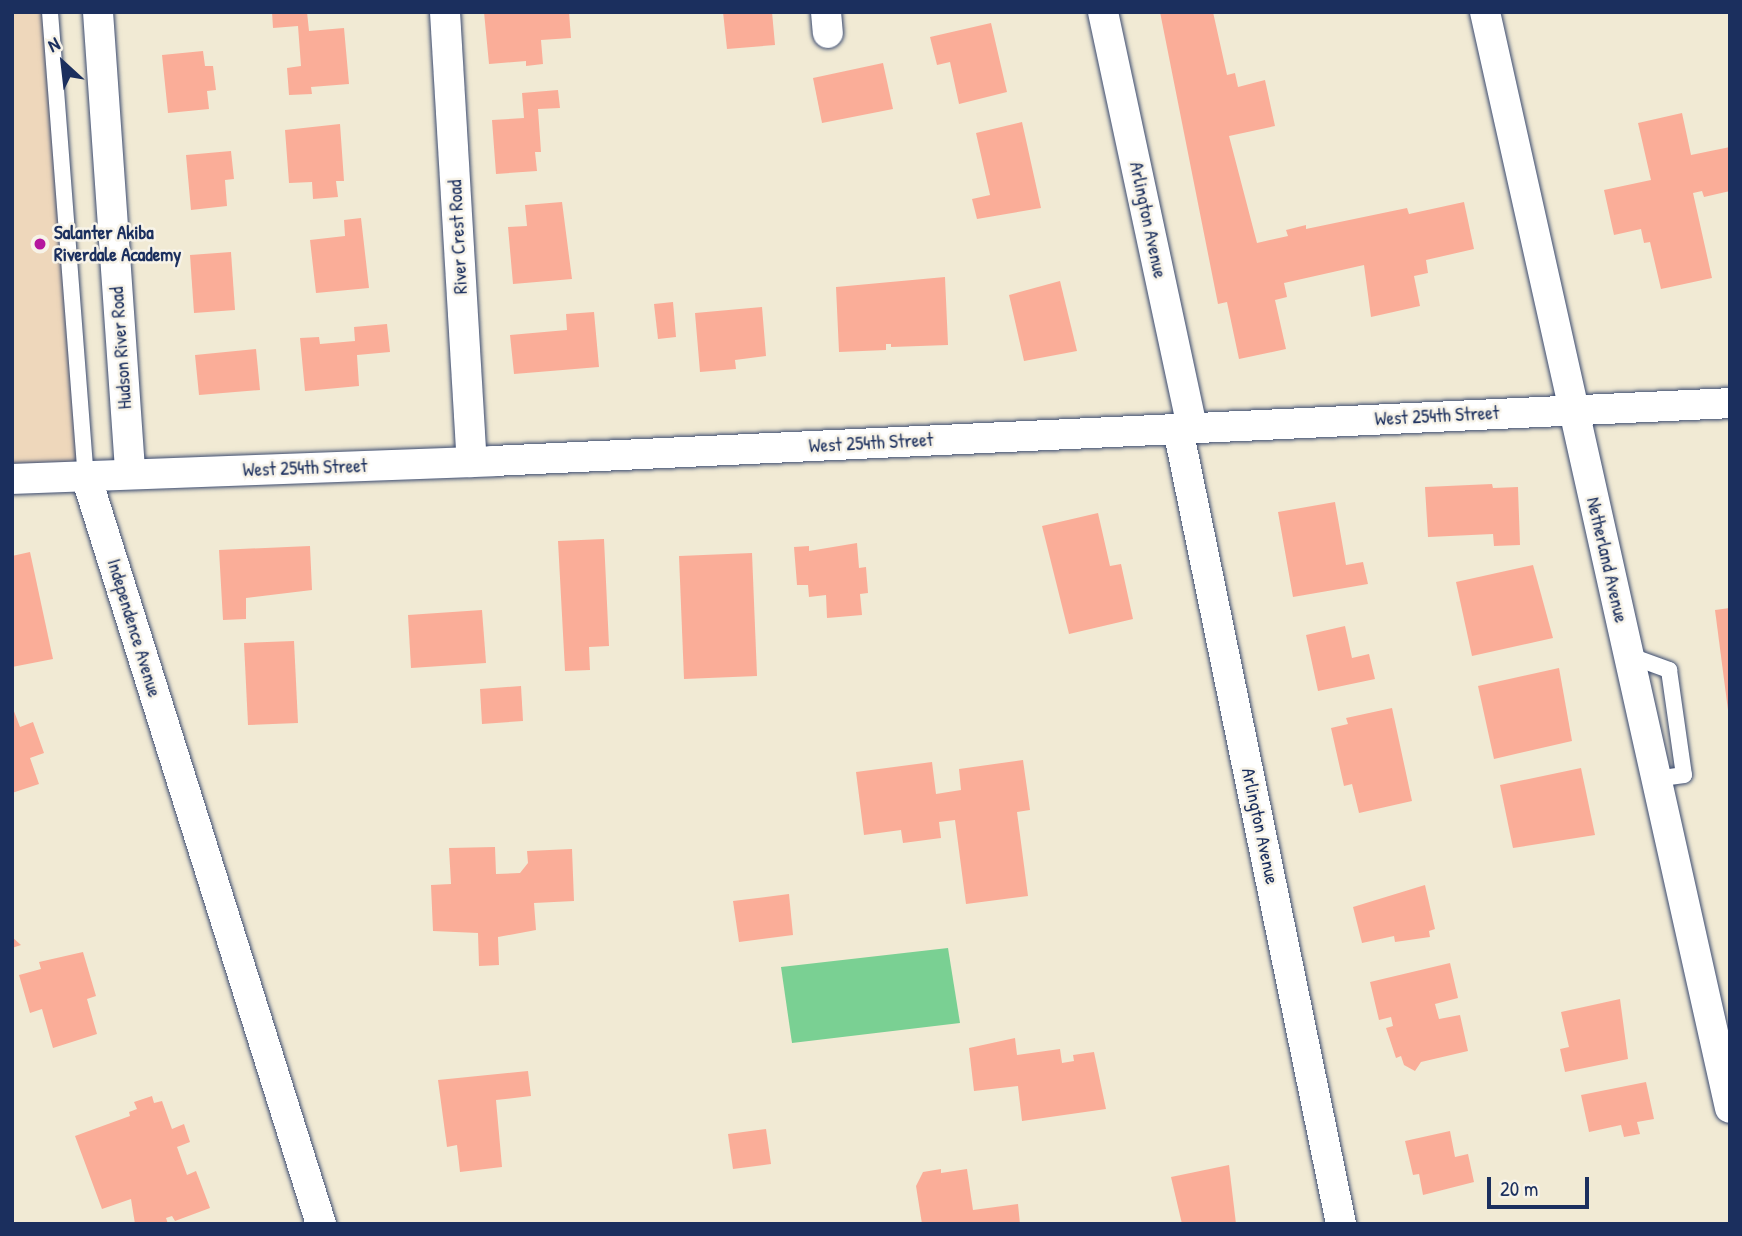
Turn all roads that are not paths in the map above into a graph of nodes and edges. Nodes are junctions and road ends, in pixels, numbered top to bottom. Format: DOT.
graph roads {
  1 [pos="50,12"];
  2 [pos="98,12"];
  3 [pos="445,12"];
  4 [pos="1103,12"];
  5 [pos="1485,12"];
  6 [pos="1730,402"];
  7 [pos="1573,410"];
  8 [pos="1185,428"];
  9 [pos="472,462"];
  10 [pos="130,474"];
  11 [pos="86,476"];
  12 [pos="12,479"];
  13 [pos="1730,1108"];
  14 [pos="321,1224"];
  15 [pos="1341,1224"];
  1 -- 11 [label="lane, Independence Avenue"];
  2 -- 10 [label="street, Hudson River Road"];
  3 -- 9 [label="street, River Crest Road"];
  4 -- 8 [label="street, Arlington Avenue"];
  5 -- 7 [label="street, Netherland Avenue"];
  6 -- 7 [label="street, West 254th Street"];
  7 -- 8 [label="street, West 254th Street"];
  7 -- 13 [label="street, Netherland Avenue"];
  8 -- 9 [label="street, West 254th Street"];
  8 -- 15 [label="street, Arlington Avenue"];
  9 -- 10 [label="street, West 254th Street"];
  10 -- 11 [label="street, West 254th Street"];
  11 -- 12 [label="street, West 254th Street"];
  11 -- 14 [label="street, Independence Avenue"];
}
